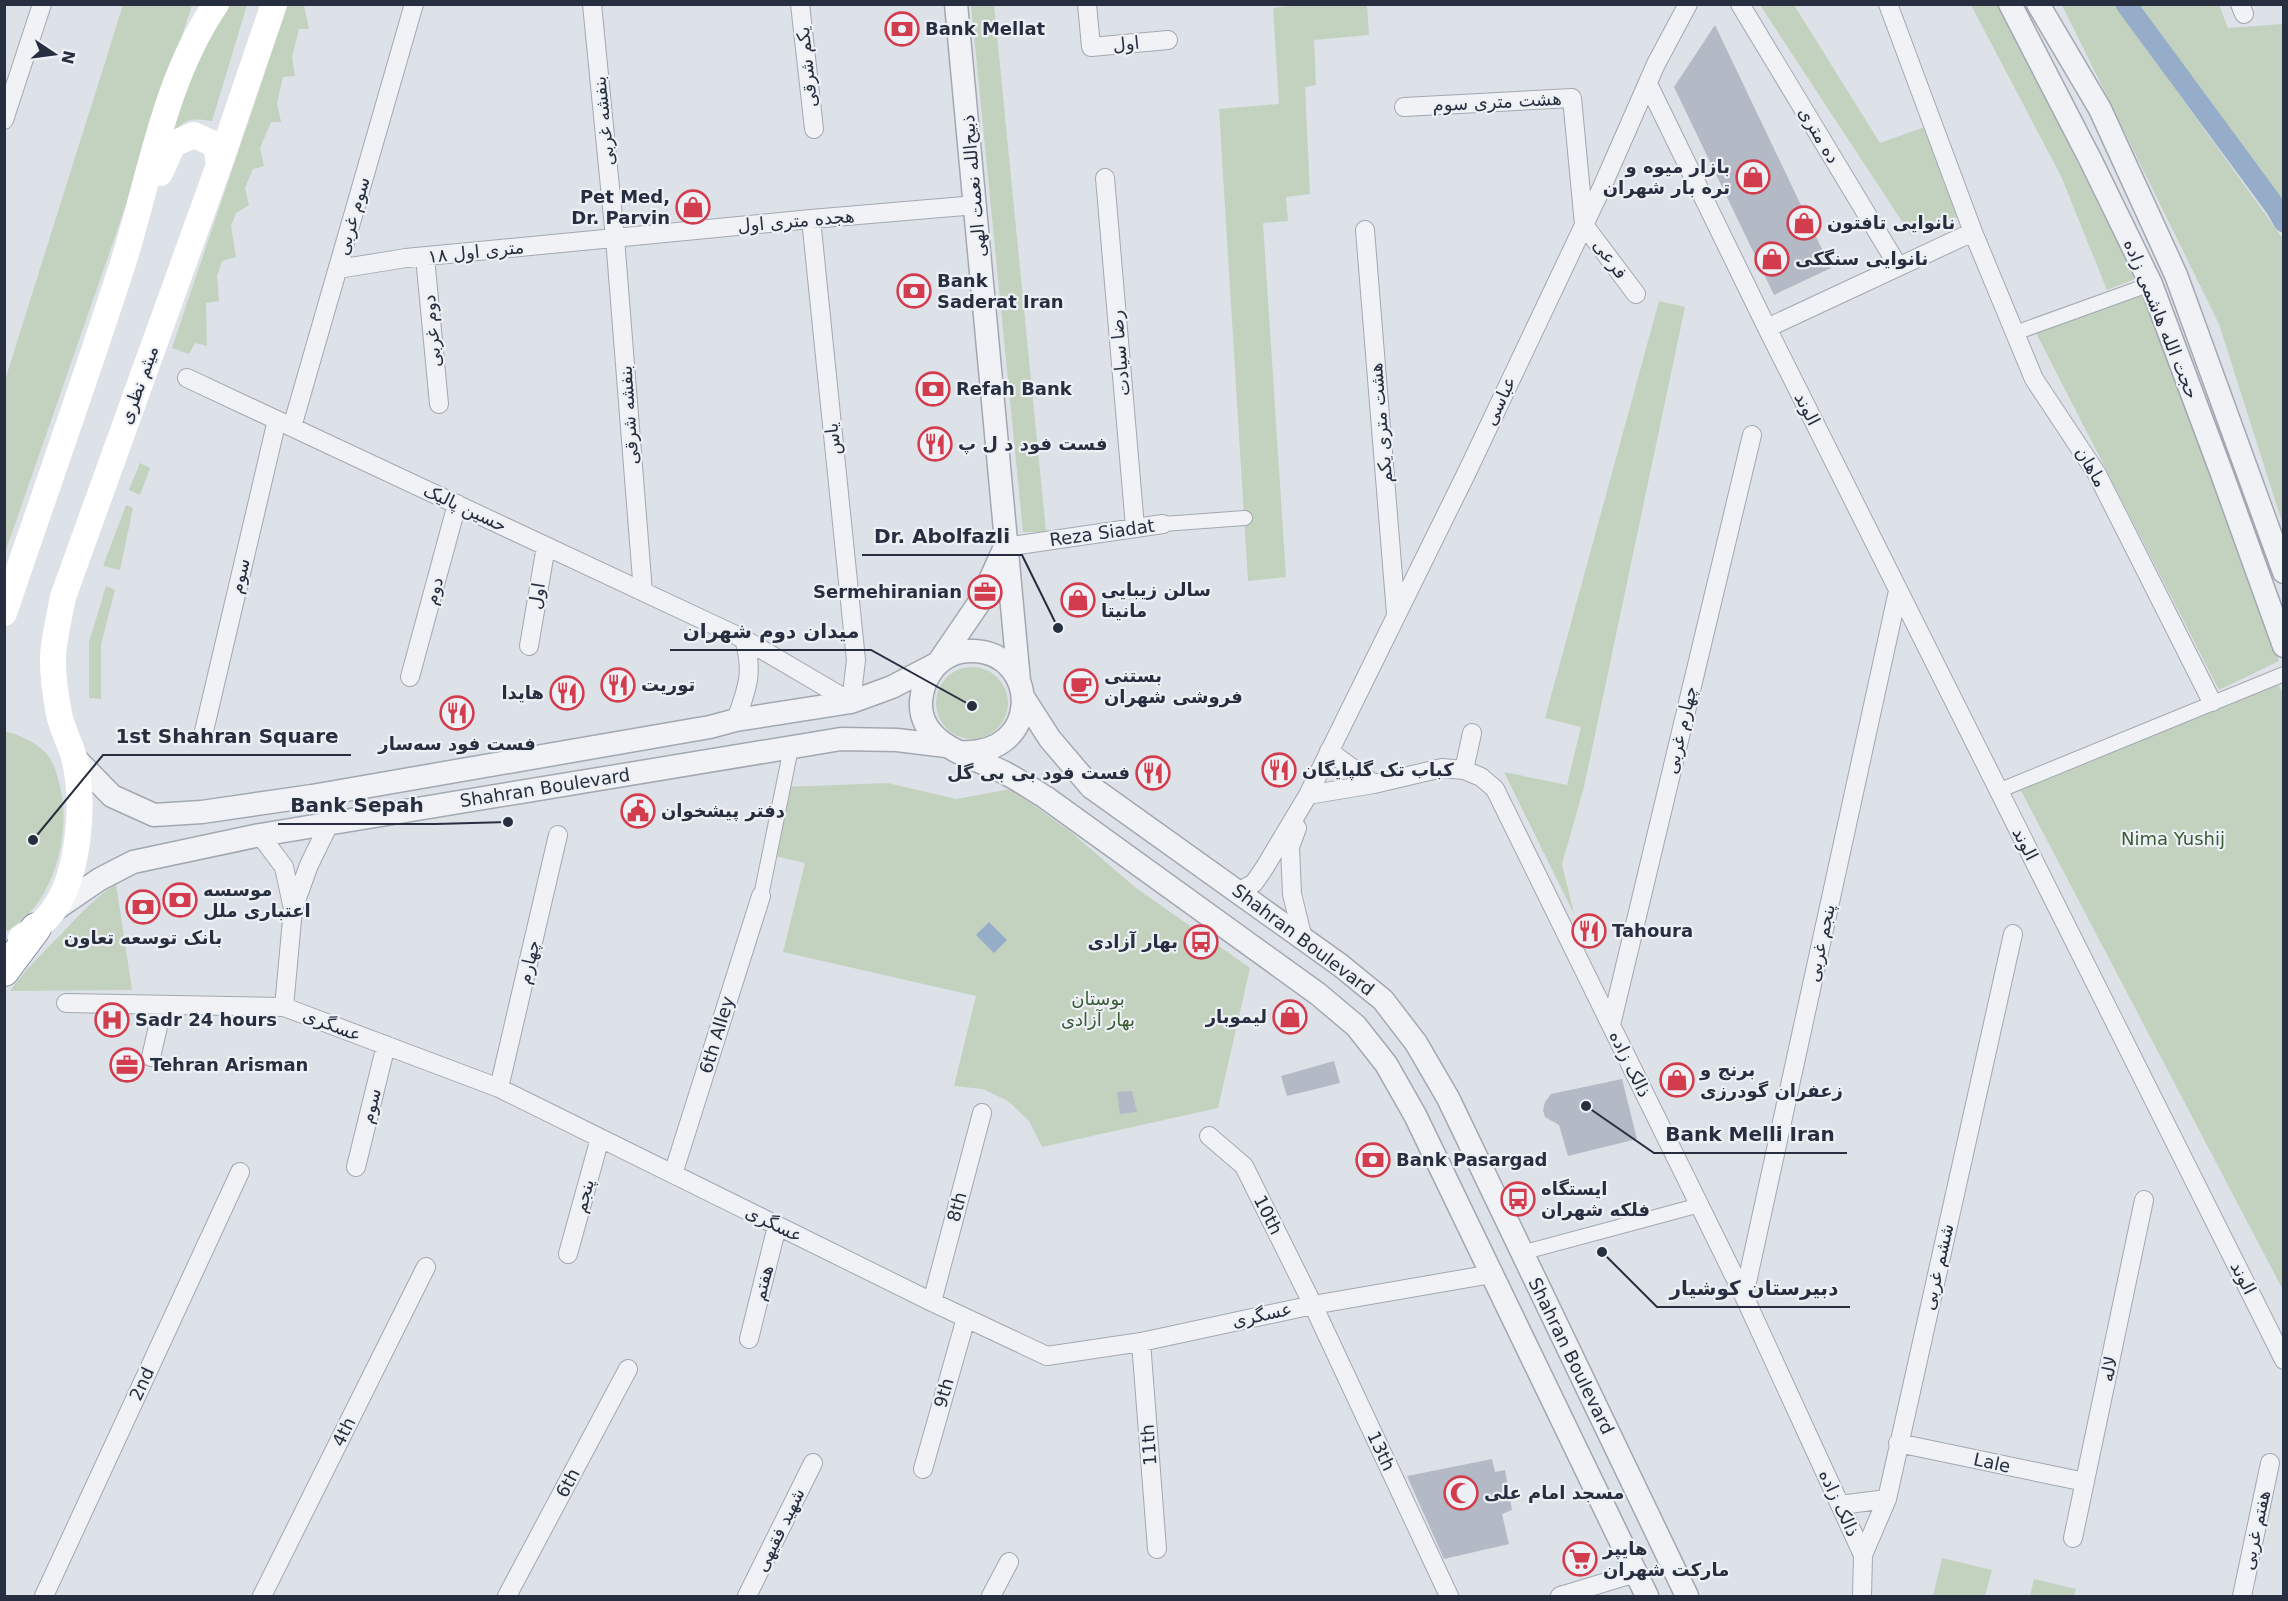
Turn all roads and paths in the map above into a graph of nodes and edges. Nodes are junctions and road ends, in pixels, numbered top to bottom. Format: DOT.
graph roads {
  1 [pos="42,4"];
  2 [pos="216,4"];
  3 [pos="414,4"];
  4 [pos="592,4"];
  5 [pos="800,4"];
  6 [pos="956,4"];
  7 [pos="1087,4"];
  8 [pos="1688,4"];
  9 [pos="1740,4"];
  10 [pos="1888,4"];
  11 [pos="2010,4"];
  12 [pos="2038,4"];
  13 [pos="272,12"];
  14 [pos="1168,40"];
  15 [pos="1648,84"];
  16 [pos="1404,107"];
  17 [pos="4,120"];
  18 [pos="814,129"];
  19 [pos="219,165"];
  20 [pos="1105,178"];
  21 [pos="976,205"];
  22 [pos="811,219"];
  23 [pos="1584,225"];
  24 [pos="1365,230"];
  25 [pos="1972,232"];
  26 [pos="132,234"];
  27 [pos="615,238"];
  28 [pos="425,257"];
  29 [pos="1898,266"];
  30 [pos="338,269"];
  31 [pos="2151,284"];
  32 [pos="1636,294"];
  33 [pos="1767,328"];
  34 [pos="2015,333"];
  35 [pos="187,378"];
  36 [pos="439,404"];
  37 [pos="285,424"];
  38 [pos="1752,435"];
  39 [pos="457,504"];
  40 [pos="1245,518"];
  41 [pos="1163,524"];
  42 [pos="1135,527"];
  43 [pos="546,546"];
  44 [pos="1005,547"];
  45 [pos="2283,572"];
  46 [pos="1898,591"];
  47 [pos="643,592"];
  48 [pos="4,613"];
  49 [pos="1396,616"];
  50 [pos="744,639"];
  51 [pos="529,646"];
  52 [pos="2283,646"];
  53 [pos="938,663"];
  54 [pos="2283,674"];
  55 [pos="410,677"];
  56 [pos="1021,689"];
  57 [pos="851,702"];
  58 [pos="2212,702"];
  59 [pos="736,720"];
  60 [pos="204,731"];
  61 [pos="1472,733"];
  62 [pos="790,748"];
  63 [pos="953,749"];
  64 [pos="1329,751"];
  65 [pos="74,758"];
  66 [pos="1464,770"];
  67 [pos="1374,784"];
  68 [pos="1998,791"];
  69 [pos="1308,795"];
  70 [pos="329,824"];
  71 [pos="260,835"];
  72 [pos="558,835"];
  73 [pos="1238,892"];
  74 [pos="761,896"];
  75 [pos="293,909"];
  76 [pos="44,920"];
  77 [pos="2013,934"];
  78 [pos="1303,939"];
  79 [pos="4,946"];
  80 [pos="4,970"];
  81 [pos="66,1003"];
  82 [pos="163,1005"];
  83 [pos="284,1007"];
  84 [pos="1611,1025"];
  85 [pos="386,1045"];
  86 [pos="151,1057"];
  87 [pos="499,1088"];
  88 [pos="982,1113"];
  89 [pos="1209,1136"];
  90 [pos="600,1138"];
  91 [pos="356,1167"];
  92 [pos="240,1172"];
  93 [pos="674,1174"];
  94 [pos="2144,1200"];
  95 [pos="1700,1205"];
  96 [pos="777,1226"];
  97 [pos="1521,1253"];
  98 [pos="568,1254"];
  99 [pos="426,1267"];
  100 [pos="1492,1274"];
  101 [pos="1744,1296"];
  102 [pos="932,1302"];
  103 [pos="1313,1305"];
  104 [pos="966,1318"];
  105 [pos="749,1340"];
  106 [pos="1141,1341"];
  107 [pos="2283,1360"];
  108 [pos="628,1369"];
  109 [pos="1899,1443"];
  110 [pos="813,1463"];
  111 [pos="2270,1463"];
  112 [pos="923,1469"];
  113 [pos="2085,1482"];
  114 [pos="1887,1499"];
  115 [pos="1840,1505"];
  116 [pos="2073,1538"];
  117 [pos="1157,1549"];
  118 [pos="1863,1555"];
  119 [pos="1009,1562"];
  120 [pos="1636,1573"];
  121 [pos="44,1596"];
  122 [pos="262,1596"];
  123 [pos="507,1596"];
  124 [pos="747,1596"];
  125 [pos="991,1596"];
  126 [pos="1449,1596"];
  127 [pos="1560,1596"];
  128 [pos="1647,1596"];
  129 [pos="1688,1596"];
  130 [pos="1862,1596"];
  131 [pos="2242,1596"];
  1 -- 17 [label="street"];
  2 -- 26 [label="main road"];
  3 -- 30 [label="street, سوم غربی"];
  4 -- 27 [label="street, بنفشه غربی"];
  5 -- 18 [label="street, یکم شرقی"];
  6 -- 21 [label="street, ذبیح‌الله نعمت الهی"];
  7 -- 14 [label="street, اول"];
  8 -- 15 [label="street, عباسی"];
  9 -- 29 [label="street, ده متری"];
  10 -- 25 [label="street, ماهان"];
  11 -- 31 [label="street, حجت الله هاشمی زاده"];
  12 -- 45 [label="street"];
  13 -- 19 [label="main road, میثم نظری"];
  15 -- 23 [label="street, عباسی"];
  15 -- 33 [label="street, الوند"];
  16 -- 23 [label="street, هشت متری سوم"];
  19 -- 26 [label="main road"];
  19 -- 65 [label="main road, میثم نظری"];
  20 -- 42 [label="street, رضا سیادت"];
  21 -- 22 [label="street, هجده متری اول"];
  21 -- 44 [label="street, ذبیح‌الله نعمت الهی"];
  22 -- 27 [label="street, هجده متری اول"];
  22 -- 57 [label="street, یاس"];
  23 -- 32 [label="street, فرعی"];
  23 -- 49 [label="street, عباسی"];
  24 -- 49 [label="street, هشت متری یکم"];
  25 -- 29 [label="street"];
  25 -- 34 [label="street, ماهان"];
  26 -- 48 [label="main road"];
  27 -- 28 [label="street, ۱۸ متری اول"];
  27 -- 47 [label="street, بنفشه شرقی"];
  28 -- 30 [label="street, ۱۸ متری اول"];
  28 -- 36 [label="street, دوم غربی"];
  29 -- 33 [label="street"];
  30 -- 37 [label="street, سوم غربی"];
  31 -- 34 [label="street"];
  31 -- 52 [label="street, حجت الله هاشمی زاده"];
  33 -- 46 [label="street, الوند"];
  34 -- 58 [label="street, ماهان"];
  35 -- 37 [label="street, حسین پالیک"];
  37 -- 39 [label="street, حسین پالیک"];
  37 -- 60 [label="street, سوم"];
  38 -- 84 [label="street, چهارم غربی"];
  39 -- 43 [label="street, حسین پالیک"];
  39 -- 55 [label="street, دوم"];
  40 -- 41 [label="street"];
  41 -- 42 [label="street, Reza Siadat"];
  42 -- 44 [label="street, Reza Siadat"];
  43 -- 47 [label="street, حسین پالیک"];
  43 -- 51 [label="street, اول"];
  44 -- 53 [label="street"];
  44 -- 56 [label="street, ذبیح‌الله نعمت الهی"];
  46 -- 68 [label="street, الوند"];
  46 -- 101 [label="street, پنجم غربی"];
  47 -- 50 [label="street, حسین پالیک"];
  49 -- 64 [label="street, عباسی"];
  50 -- 57 [label="street, حسین پالیک"];
  50 -- 59 [label="street"];
  53 -- 56 [label="street"];
  53 -- 57 [label="street, Shahran Boulevard"];
  53 -- 63 [label="street"];
  54 -- 58 [label="street"];
  56 -- 63 [label="street"];
  56 -- 73 [label="street, Shahran Boulevard"];
  57 -- 59 [label="street, Shahran Boulevard"];
  58 -- 68 [label="street"];
  59 -- 65 [label="street, Shahran Boulevard"];
  61 -- 66 [label="street"];
  62 -- 63 [label="street, Shahran Boulevard"];
  62 -- 70 [label="street, Shahran Boulevard"];
  62 -- 74 [label="street"];
  63 -- 100 [label="street, Shahran Boulevard"];
  64 -- 67 [label="street"];
  64 -- 69 [label="street, عباسی"];
  65 -- 76 [label="main road, میثم نظری"];
  66 -- 67 [label="street, ذالک زاده"];
  66 -- 84 [label="street, ذالک زاده"];
  67 -- 69 [label="street, ذالک زاده"];
  68 -- 107 [label="street, الوند"];
  69 -- 73 [label="street"];
  69 -- 78 [label="street"];
  70 -- 71 [label="street, Shahran Boulevard"];
  70 -- 75 [label="street"];
  71 -- 75 [label="street"];
  71 -- 76 [label="street, Shahran Boulevard"];
  72 -- 87 [label="street, چهارم"];
  73 -- 78 [label="street, Shahran Boulevard"];
  74 -- 93 [label="street, 6th Alley"];
  75 -- 83 [label="street"];
  76 -- 79 [label="main road"];
  76 -- 80 [label="highway"];
  77 -- 109 [label="street, ششم غربی"];
  78 -- 97 [label="street, Shahran Boulevard"];
  81 -- 82 [label="street, عسگری"];
  82 -- 83 [label="street, عسگری"];
  82 -- 86 [label="street"];
  83 -- 85 [label="street, عسگری"];
  84 -- 95 [label="street, ذالک زاده"];
  85 -- 87 [label="street, عسگری"];
  85 -- 91 [label="street, سوم"];
  87 -- 90 [label="street, عسگری"];
  88 -- 102 [label="street, 8th"];
  89 -- 103 [label="street, 10th"];
  90 -- 93 [label="street, عسگری"];
  90 -- 98 [label="street, پنجم"];
  92 -- 121 [label="street, 2nd"];
  93 -- 96 [label="street, عسگری"];
  94 -- 113 [label="street, لاله"];
  95 -- 97 [label="street"];
  95 -- 101 [label="street, ذالک زاده"];
  96 -- 102 [label="street, عسگری"];
  96 -- 105 [label="street, هفتم"];
  97 -- 129 [label="street, Shahran Boulevard"];
  99 -- 122 [label="street, 4th"];
  100 -- 103 [label="street, عسگری"];
  100 -- 120 [label="street, Shahran Boulevard"];
  101 -- 115 [label="street, ذالک زاده"];
  102 -- 104 [label="street, عسگری"];
  103 -- 106 [label="street, عسگری"];
  103 -- 126 [label="street, 13th"];
  104 -- 106 [label="street, عسگری"];
  104 -- 112 [label="street, 9th"];
  106 -- 117 [label="street, 11th"];
  108 -- 123 [label="street, 6th"];
  109 -- 113 [label="street, Lale"];
  109 -- 114 [label="street, ششم غربی"];
  110 -- 124 [label="street, شهید فقیهی"];
  111 -- 131 [label="street, هفتم غربی"];
  113 -- 116 [label="street, لاله"];
  114 -- 115 [label="street"];
  114 -- 118 [label="street, ششم غربی"];
  115 -- 118 [label="street, ذالک زاده"];
  118 -- 130 [label="street, ششم غربی"];
  119 -- 125 [label="street"];
  120 -- 127 [label="street"];
  120 -- 128 [label="street, Shahran Boulevard"];
}
